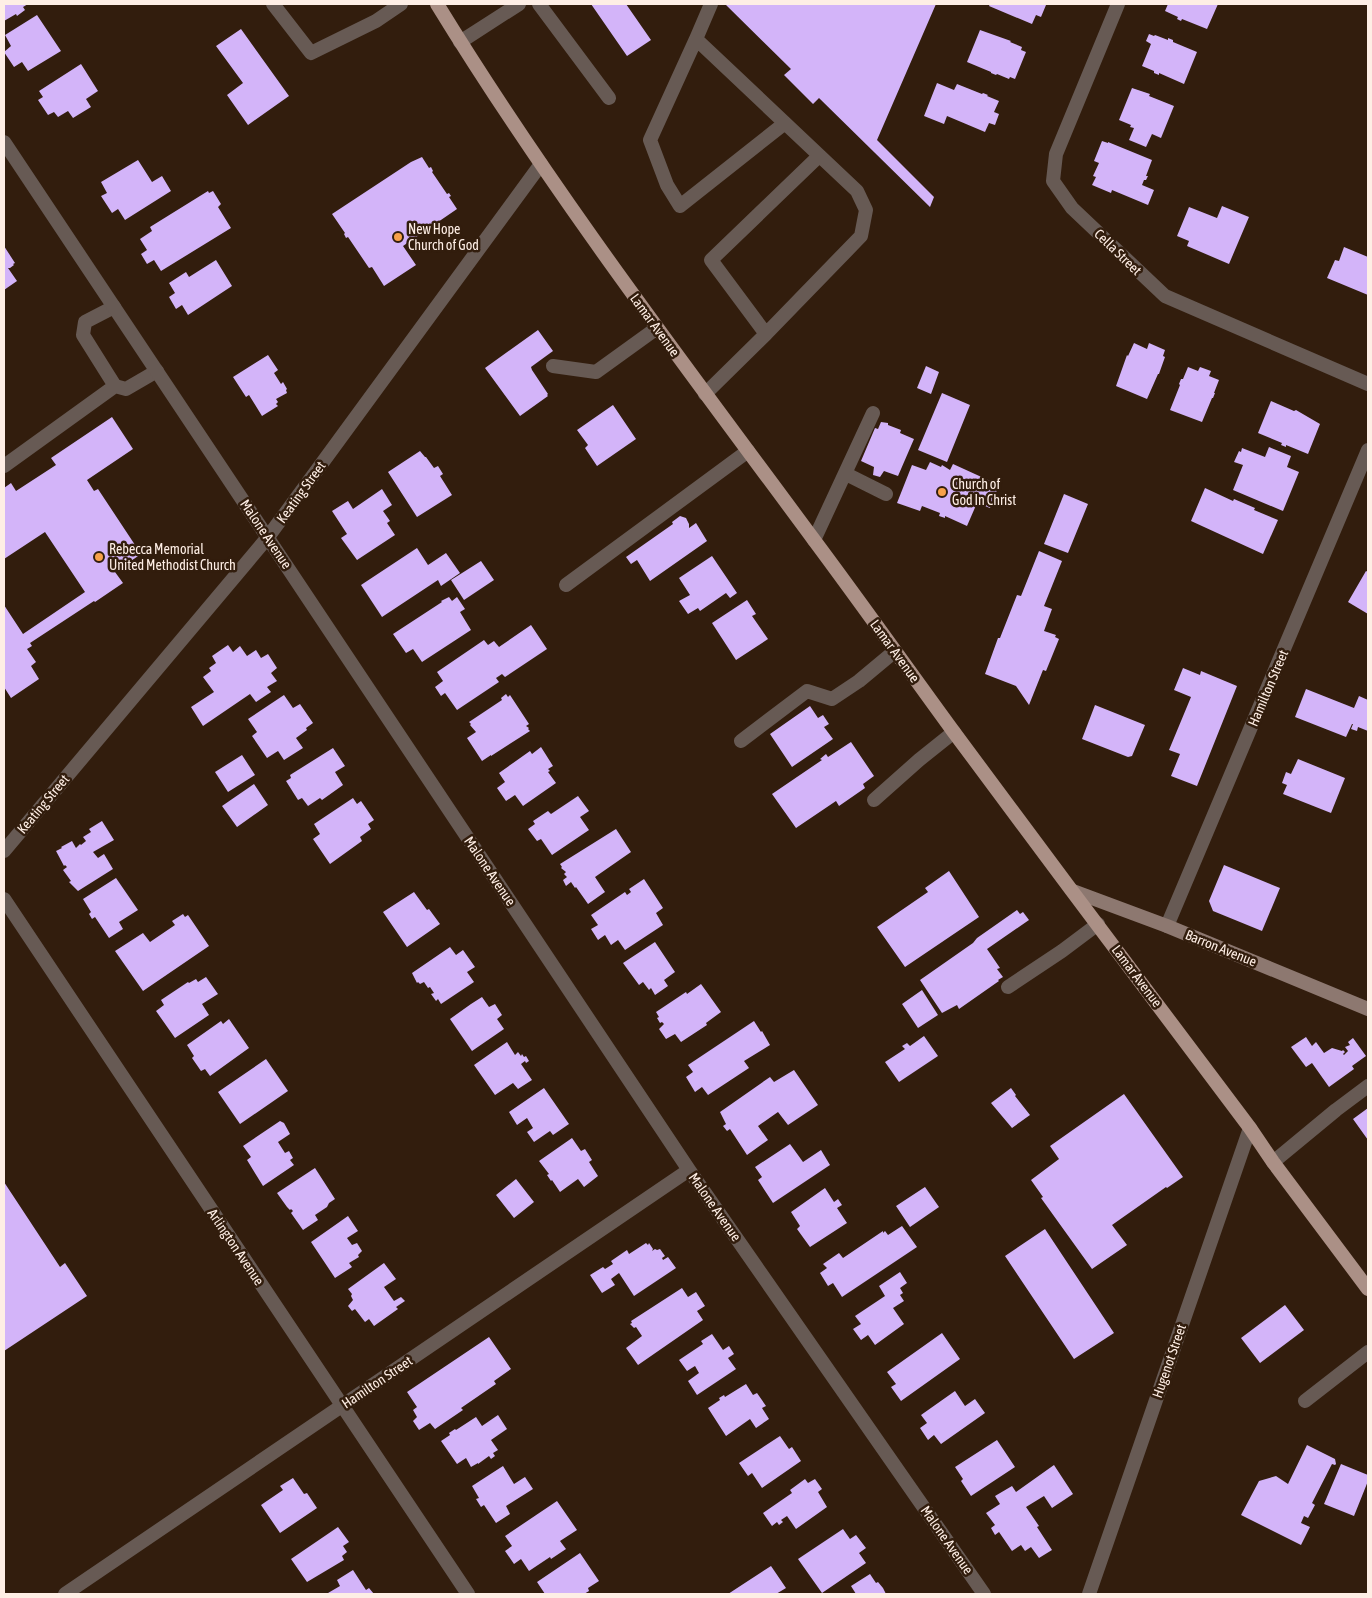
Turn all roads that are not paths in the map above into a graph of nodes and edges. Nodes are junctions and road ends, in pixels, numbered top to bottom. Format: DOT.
graph roads {
  1 [pos="273,4"];
  2 [pos="402,4"];
  3 [pos="437,4"];
  4 [pos="519,4"];
  5 [pos="540,4"];
  6 [pos="711,4"];
  7 [pos="1118,4"];
  8 [pos="696,39"];
  9 [pos="460,42"];
  10 [pos="609,98"];
  11 [pos="784,123"];
  12 [pos="4,142"];
  13 [pos="819,156"];
  14 [pos="541,164"];
  15 [pos="114,307"];
  16 [pos="657,328"];
  17 [pos="766,334"];
  18 [pos="553,366"];
  19 [pos="157,370"];
  20 [pos="1368,384"];
  21 [pos="115,386"];
  22 [pos="705,394"];
  23 [pos="873,413"];
  24 [pos="1368,450"];
  25 [pos="748,451"];
  26 [pos="4,466"];
  27 [pos="846,474"];
  28 [pos="886,494"];
  29 [pos="268,537"];
  30 [pos="814,540"];
  31 [pos="566,586"];
  32 [pos="895,651"];
  33 [pos="954,732"];
  34 [pos="741,741"];
  35 [pos="874,800"];
  36 [pos="4,851"];
  37 [pos="1073,891"];
  38 [pos="4,899"];
  39 [pos="1098,924"];
  40 [pos="1167,926"];
  41 [pos="1008,987"];
  42 [pos="1368,1009"];
  43 [pos="1368,1086"];
  44 [pos="1250,1128"];
  45 [pos="1273,1162"];
  46 [pos="689,1170"];
  47 [pos="1366,1281"];
  48 [pos="1368,1352"];
  49 [pos="1305,1401"];
  50 [pos="342,1406"];
  51 [pos="65,1594"];
  52 [pos="468,1594"];
  53 [pos="984,1594"];
  54 [pos="1089,1594"];
  1 -- 2 [label="street"];
  3 -- 9 [label="main road, Lamar Avenue"];
  4 -- 9 [label="street"];
  5 -- 10 [label="street"];
  6 -- 8 [label="street"];
  7 -- 20 [label="street, Cella Street"];
  8 -- 11 [label="street"];
  8 -- 11 [label="street"];
  9 -- 14 [label="main road, Lamar Avenue"];
  11 -- 13 [label="street"];
  12 -- 15 [label="street, Malone Avenue"];
  13 -- 17 [label="street"];
  13 -- 17 [label="street"];
  14 -- 16 [label="main road, Lamar Avenue"];
  14 -- 29 [label="street, Keating Street"];
  15 -- 19 [label="street, Malone Avenue"];
  15 -- 21 [label="street"];
  16 -- 18 [label="street"];
  16 -- 22 [label="main road, Lamar Avenue"];
  17 -- 22 [label="street"];
  19 -- 21 [label="street"];
  19 -- 29 [label="street, Malone Avenue"];
  21 -- 26 [label="street"];
  22 -- 25 [label="main road, Lamar Avenue"];
  23 -- 27 [label="street"];
  24 -- 40 [label="street, Hamilton Street"];
  25 -- 30 [label="main road, Lamar Avenue"];
  25 -- 31 [label="street"];
  27 -- 28 [label="street"];
  27 -- 30 [label="street"];
  29 -- 36 [label="street, Keating Street"];
  29 -- 46 [label="street, Malone Avenue"];
  30 -- 32 [label="main road, Lamar Avenue"];
  32 -- 33 [label="main road, Lamar Avenue"];
  32 -- 34 [label="street"];
  33 -- 35 [label="street"];
  33 -- 37 [label="main road, Lamar Avenue"];
  37 -- 39 [label="main road, Lamar Avenue"];
  37 -- 40 [label="main road, Barron Avenue"];
  38 -- 50 [label="street, Arlington Avenue"];
  39 -- 41 [label="street"];
  39 -- 44 [label="main road, Lamar Avenue"];
  40 -- 42 [label="main road, Barron Avenue"];
  43 -- 45 [label="street"];
  44 -- 45 [label="main road, Lamar Avenue"];
  44 -- 54 [label="street, Hugenot Street"];
  45 -- 47 [label="main road, Lamar Avenue"];
  46 -- 50 [label="street, Hamilton Street"];
  46 -- 53 [label="street, Malone Avenue"];
  48 -- 49 [label="street"];
  50 -- 51 [label="street, Hamilton Street"];
  50 -- 52 [label="street, Arlington Avenue"];
}
